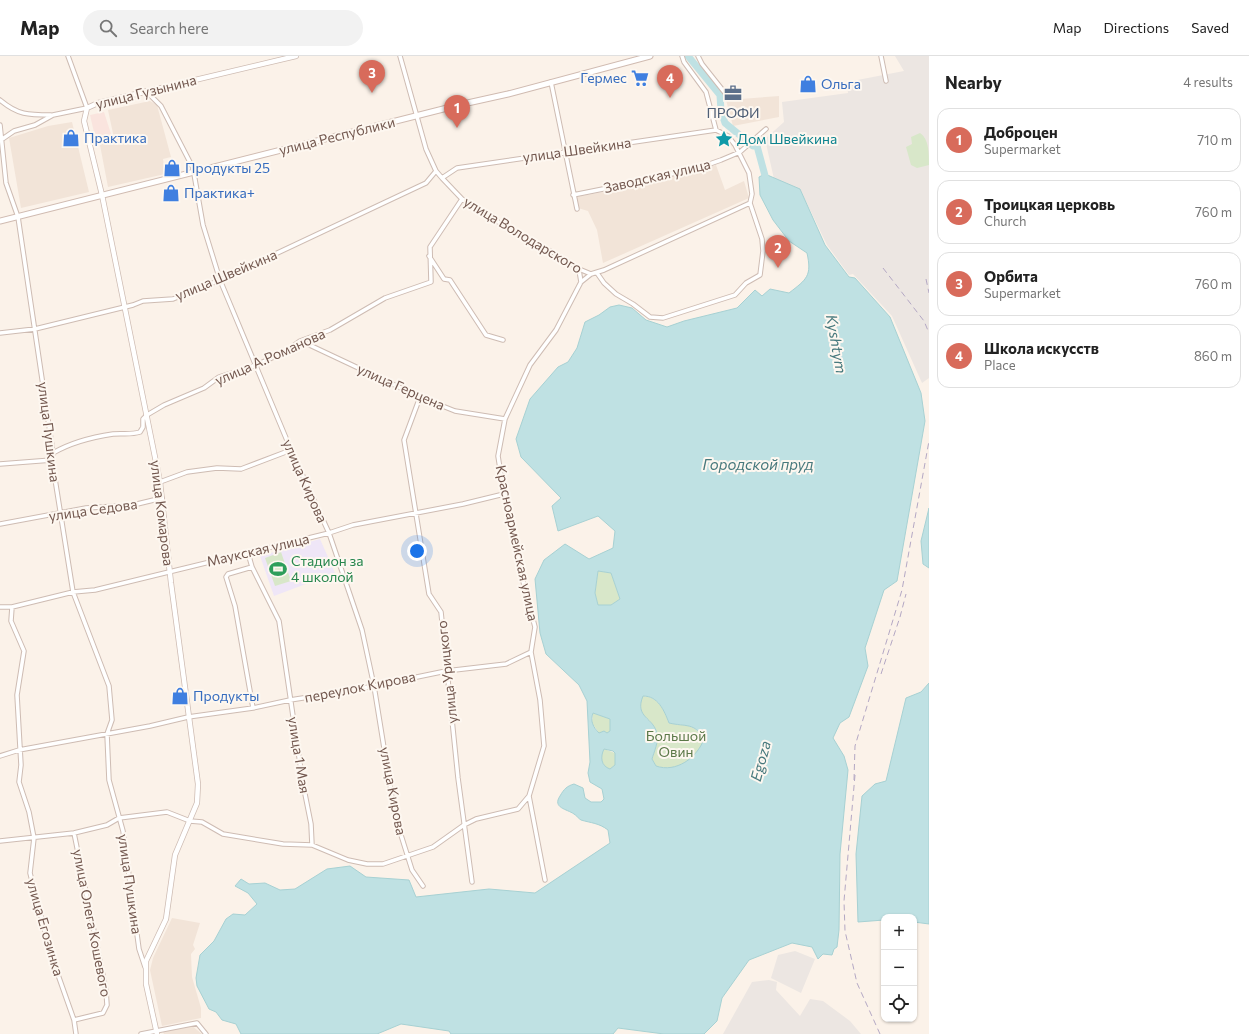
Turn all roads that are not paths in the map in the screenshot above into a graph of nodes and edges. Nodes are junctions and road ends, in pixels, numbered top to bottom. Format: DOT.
graph roads {
  1 [pos="68,56"];
  2 [pos="296,56"];
  3 [pos="400,56"];
  4 [pos="650,56"];
  5 [pos="682,56"];
  6 [pos="698,56"];
  7 [pos="881,56"];
  8 [pos="886,81"];
  9 [pos="551,82"];
  10 [pos="146,91"];
  11 [pos="725,92"];
  12 [pos="0,100"];
  13 [pos="87,108"];
  14 [pos="53,115"];
  15 [pos="417,116"];
  16 [pos="0,125"];
  17 [pos="766,129"];
  18 [pos="716,130"];
  19 [pos="1,140"];
  20 [pos="565,151"];
  21 [pos="740,152"];
  22 [pos="436,171"];
  23 [pos="194,172"];
  24 [pos="442,178"];
  25 [pos="573,194"];
  26 [pos="102,195"];
  27 [pos="462,199"];
  28 [pos="750,203"];
  29 [pos="577,209"];
  30 [pos="18,217"];
  31 [pos="0,221"];
  32 [pos="429,255"];
  33 [pos="578,269"];
  34 [pos="597,273"];
  35 [pos="591,274"];
  36 [pos="220,280"];
  37 [pos="581,282"];
  38 [pos="124,307"];
  39 [pos="35,329"];
  40 [pos="0,333"];
  41 [pos="503,340"];
  42 [pos="300,341"];
  43 [pos="256,365"];
  44 [pos="420,397"];
  45 [pos="147,414"];
  46 [pos="506,420"];
  47 [pos="291,450"];
  48 [pos="53,453"];
  49 [pos="52,460"];
  50 [pos="0,464"];
  51 [pos="160,482"];
  52 [pos="504,494"];
  53 [pos="162,498"];
  54 [pos="416,512"];
  55 [pos="59,513"];
  56 [pos="0,524"];
  57 [pos="329,533"];
  58 [pos="248,553"];
  59 [pos="252,567"];
  60 [pos="170,571"];
  61 [pos="73,592"];
  62 [pos="0,606"];
  63 [pos="12,607"];
  64 [pos="531,652"];
  65 [pos="446,670"];
  66 [pos="374,686"];
  67 [pos="290,700"];
  68 [pos="253,708"];
  69 [pos="188,717"];
  70 [pos="107,734"];
  71 [pos="19,750"];
  72 [pos="0,756"];
  73 [pos="529,796"];
  74 [pos="118,818"];
  75 [pos="190,820"];
  76 [pos="464,826"];
  77 [pos="74,833"];
  78 [pos="34,838"];
  79 [pos="0,842"];
  80 [pos="312,845"];
  81 [pos="407,856"];
  82 [pos="545,880"];
  83 [pos="472,882"];
  84 [pos="423,886"];
  85 [pos="145,968"];
  86 [pos="74,1020"];
  87 [pos="156,1032"];
  88 [pos="76,1034"];
  89 [pos="141,1034"];
  90 [pos="206,1034"];
  1 -- 13 [label="street, улица Комарова"];
  2 -- 10 [label="street, улица Гузынина"];
  3 -- 15 [label="street, улица Володарского"];
  4 -- 9 [label="main road, улица Республики"];
  5 -- 18 [label="street"];
  6 -- 11 [label="street"];
  7 -- 8 [label="street"];
  9 -- 15 [label="main road, улица Республики"];
  9 -- 20 [label="street"];
  10 -- 13 [label="street, улица Гузынина"];
  10 -- 23 [label="street, улица Кирова"];
  12 -- 14 [label="street"];
  13 -- 14 [label="street, улица Гузынина"];
  13 -- 26 [label="street, улица Комарова"];
  14 -- 19 [label="street, улица Гузынина"];
  15 -- 22 [label="street, улица Володарского"];
  15 -- 23 [label="main road, улица Республики"];
  16 -- 19 [label="street, улица Пушкина"];
  17 -- 21 [label="street"];
  18 -- 20 [label="street, улица Швейкина"];
  18 -- 21 [label="street"];
  19 -- 30 [label="street, улица Пушкина"];
  20 -- 24 [label="street, улица Швейкина"];
  20 -- 25 [label="street"];
  21 -- 25 [label="street, Заводская улица"];
  21 -- 28 [label="street"];
  22 -- 24 [label="street, улица Володарского"];
  22 -- 36 [label="street, улица Швейкина"];
  23 -- 26 [label="main road, улица Республики"];
  23 -- 36 [label="street, улица Кирова"];
  24 -- 27 [label="street, улица Володарского"];
  25 -- 29 [label="street"];
  26 -- 30 [label="main road, улица Республики"];
  26 -- 38 [label="street, улица Комарова"];
  27 -- 32 [label="street, улица А.Романова"];
  27 -- 33 [label="street, улица Володарского"];
  28 -- 34 [label="street, улица Володарского"];
  28 -- 34 [label="street"];
  30 -- 31 [label="main road, улица Республики"];
  30 -- 39 [label="street, улица Пушкина"];
  32 -- 41 [label="street"];
  32 -- 42 [label="street, улица А.Романова"];
  33 -- 35 [label="street, улица Володарского"];
  33 -- 37 [label="street"];
  34 -- 35 [label="street, улица Володарского"];
  35 -- 37 [label="street, Красноармейская улица"];
  36 -- 38 [label="street, улица Швейкина"];
  36 -- 43 [label="street, улица Кирова"];
  37 -- 46 [label="street, Красноармейская улица"];
  38 -- 39 [label="street, улица Швейкина"];
  38 -- 45 [label="street, улица Комарова"];
  39 -- 40 [label="street, улица Швейкина"];
  39 -- 48 [label="street, улица Пушкина"];
  42 -- 43 [label="street, улица А.Романова"];
  42 -- 44 [label="street, улица Герцена"];
  43 -- 45 [label="street, улица А.Романова"];
  43 -- 47 [label="street, улица Кирова"];
  44 -- 46 [label="street, улица Герцена"];
  44 -- 54 [label="street, улица Урицкого"];
  45 -- 48 [label="street"];
  45 -- 51 [label="street, улица Комарова"];
  46 -- 52 [label="street, Красноармейская улица"];
  47 -- 51 [label="street"];
  47 -- 57 [label="street, улица Кирова"];
  48 -- 49 [label="street, улица Пушкина"];
  49 -- 50 [label="street"];
  49 -- 55 [label="street, улица Пушкина"];
  51 -- 53 [label="street, улица Комарова"];
  52 -- 54 [label="street, Маукская улица"];
  52 -- 64 [label="street, Красноармейская улица"];
  53 -- 55 [label="street, улица Седова"];
  53 -- 60 [label="street, улица Комарова"];
  54 -- 57 [label="street, Маукская улица"];
  54 -- 65 [label="street, улица Урицкого"];
  55 -- 56 [label="street, улица Седова"];
  55 -- 61 [label="street, улица Пушкина"];
  57 -- 58 [label="street, Маукская улица"];
  57 -- 66 [label="street, улица Кирова"];
  58 -- 59 [label="street, улица 1 Мая"];
  58 -- 60 [label="street, Маукская улица"];
  59 -- 67 [label="street, улица 1 Мая"];
  59 -- 68 [label="street"];
  60 -- 61 [label="street, Маукская улица"];
  60 -- 69 [label="street, улица Комарова"];
  61 -- 63 [label="street, Маукская улица"];
  61 -- 70 [label="street, улица Пушкина"];
  62 -- 63 [label="street, Маукская улица"];
  63 -- 71 [label="street, улица Егозинка"];
  64 -- 65 [label="street, переулок Кирова"];
  64 -- 73 [label="street, Красноармейская улица"];
  65 -- 66 [label="street, переулок Кирова"];
  65 -- 76 [label="street, улица Урицкого"];
  66 -- 67 [label="street, переулок Кирова"];
  66 -- 81 [label="street, улица Кирова"];
  67 -- 68 [label="street, переулок Кирова"];
  67 -- 80 [label="street, улица 1 Мая"];
  68 -- 69 [label="street, переулок Кирова"];
  69 -- 70 [label="street, переулок Кирова"];
  69 -- 75 [label="street, улица Комарова"];
  70 -- 71 [label="street"];
  70 -- 74 [label="street, улица Пушкина"];
  71 -- 72 [label="street"];
  71 -- 78 [label="street, улица Егозинка"];
  73 -- 76 [label="street"];
  73 -- 82 [label="street, Красноармейская улица"];
  74 -- 75 [label="street"];
  74 -- 77 [label="street"];
  74 -- 85 [label="street, улица Пушкина"];
  75 -- 80 [label="street"];
  75 -- 85 [label="street, улица Комарова"];
  76 -- 81 [label="street"];
  76 -- 83 [label="street, улица Урицкого"];
  77 -- 78 [label="street"];
  77 -- 86 [label="street, улица Олега Кошевого"];
  78 -- 79 [label="street"];
  78 -- 86 [label="street, улица Егозинка"];
  80 -- 81 [label="street"];
  81 -- 84 [label="street, улица Кирова"];
  85 -- 87 [label="street, улица Пушкина"];
  86 -- 88 [label="street, улица Егозинка"];
  87 -- 89 [label="street"];
  87 -- 90 [label="street"];
}
